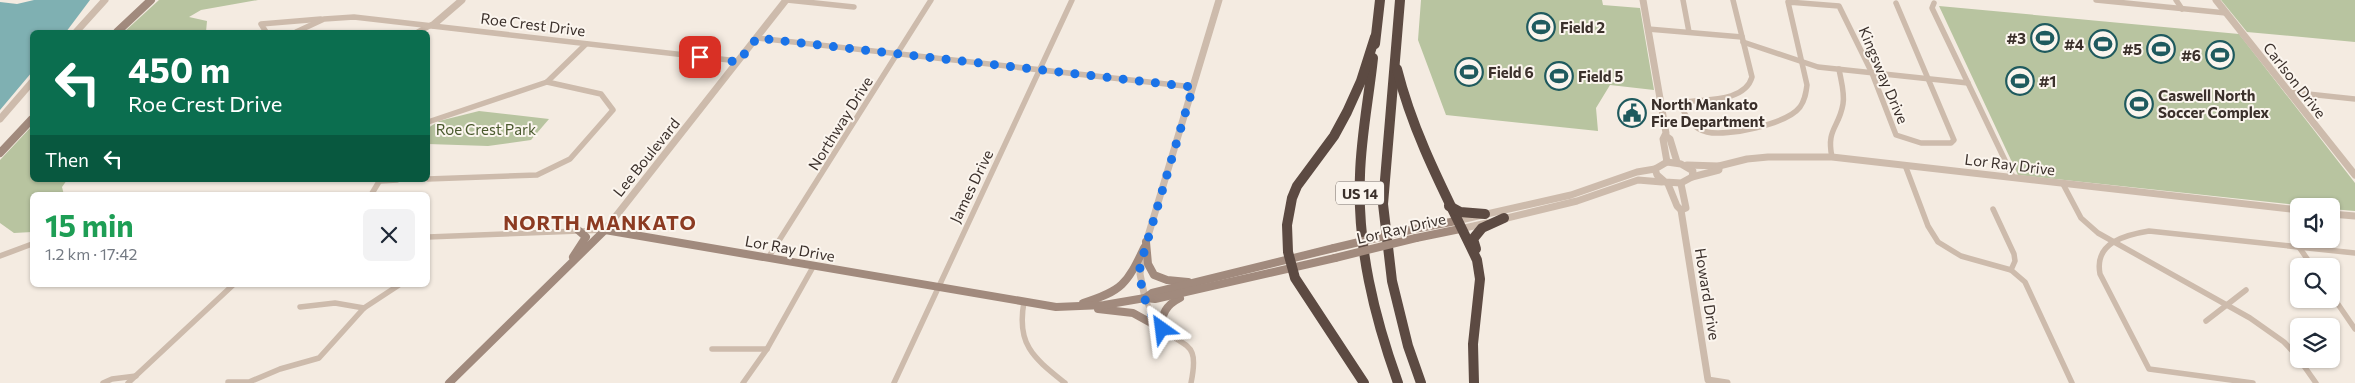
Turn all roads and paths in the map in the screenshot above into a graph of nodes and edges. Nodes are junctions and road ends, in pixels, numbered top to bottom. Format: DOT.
graph roads {
  1 [pos="105,0"];
  2 [pos="151,0"];
  3 [pos="462,0"];
  4 [pos="787,0"];
  5 [pos="931,0"];
  6 [pos="1072,0"];
  7 [pos="1219,0"];
  8 [pos="1380,0"];
  9 [pos="1400,0"];
  10 [pos="1643,0"];
  11 [pos="1683,0"];
  12 [pos="1733,0"];
  13 [pos="2096,0"];
  14 [pos="2176,0"];
  15 [pos="2216,0"];
  16 [pos="1896,3"];
  17 [pos="1934,3"];
  18 [pos="854,7"];
  19 [pos="2182,8"];
  20 [pos="2226,13"];
  21 [pos="324,19"];
  22 [pos="433,25"];
  23 [pos="1648,28"];
  24 [pos="78,30"];
  25 [pos="119,30"];
  26 [pos="265,30"];
  27 [pos="300,30"];
  28 [pos="422,30"];
  29 [pos="1689,32"];
  30 [pos="757,38"];
  31 [pos="1375,38"];
  32 [pos="1743,40"];
  33 [pos="586,44"];
  34 [pos="899,52"];
  35 [pos="1394,58"];
  36 [pos="738,62"];
  37 [pos="1802,62"];
  38 [pos="1042,68"];
  39 [pos="1839,69"];
  40 [pos="1872,73"];
  41 [pos="1928,78"];
  42 [pos="546,82"];
  43 [pos="1968,82"];
  44 [pos="30,84"];
  45 [pos="1193,87"];
  46 [pos="2289,92"];
  47 [pos="2355,99"];
  48 [pos="0,120"];
  49 [pos="30,121"];
  50 [pos="430,121"];
  51 [pos="1666,136"];
  52 [pos="0,153"];
  53 [pos="1832,157"];
  54 [pos="1667,162"];
  55 [pos="1677,162"];
  56 [pos="1687,165"];
  57 [pos="1905,165"];
  58 [pos="1719,166"];
  59 [pos="1655,169"];
  60 [pos="2355,175"];
  61 [pos="1692,177"];
  62 [pos="2013,178"];
  63 [pos="430,179"];
  64 [pos="1665,183"];
  65 [pos="1681,184"];
  66 [pos="2064,184"];
  67 [pos="1614,185"];
  68 [pos="1449,206"];
  69 [pos="1993,208"];
  70 [pos="2290,209"];
  71 [pos="1681,210"];
  72 [pos="1485,214"];
  73 [pos="2340,215"];
  74 [pos="2355,216"];
  75 [pos="1504,218"];
  76 [pos="1458,225"];
  77 [pos="578,230"];
  78 [pos="605,230"];
  79 [pos="430,237"];
  80 [pos="2114,243"];
  81 [pos="30,245"];
  82 [pos="1145,245"];
  83 [pos="2290,246"];
  84 [pos="2308,248"];
  85 [pos="2355,253"];
  86 [pos="0,256"];
  87 [pos="768,258"];
  88 [pos="1290,264"];
  89 [pos="813,267"];
  90 [pos="563,270"];
  91 [pos="2010,270"];
  92 [pos="1479,272"];
  93 [pos="231,287"];
  94 [pos="396,287"];
  95 [pos="1197,287"];
  96 [pos="939,288"];
  97 [pos="2246,290"];
  98 [pos="1145,298"];
  99 [pos="1024,302"];
  100 [pos="2226,305"];
  101 [pos="300,307"];
  102 [pos="1069,307"];
  103 [pos="2340,307"];
  104 [pos="364,308"];
  105 [pos="2206,321"];
  106 [pos="1162,329"];
  107 [pos="2355,329"];
  108 [pos="712,349"];
  109 [pos="768,349"];
  110 [pos="2290,350"];
  111 [pos="2306,368"];
  112 [pos="138,375"];
  113 [pos="228,382"];
  114 [pos="1708,382"];
  115 [pos="103,383"];
  116 [pos="128,383"];
  117 [pos="450,383"];
  118 [pos="743,383"];
  119 [pos="894,383"];
  120 [pos="1065,383"];
  121 [pos="1192,383"];
  122 [pos="1364,383"];
  123 [pos="1398,383"];
  124 [pos="1421,383"];
  125 [pos="1474,383"];
  126 [pos="1727,383"];
  127 [pos="2072,383"];
  128 [pos="2253,383"];
  129 [pos="2316,383"];
  1 -- 24 [label="street"];
  2 -- 25 [label="main road"];
  3 -- 22 [label="street"];
  4 -- 18 [label="street"];
  4 -- 30 [label="street, Lee Boulevard"];
  5 -- 34 [label="street, Northway Drive"];
  6 -- 38 [label="street, James Drive"];
  7 -- 45 [label="street"];
  8 -- 31 [label="highway, US 14"];
  9 -- 35 [label="highway, US 14"];
  10 -- 23 [label="street"];
  11 -- 29 [label="street"];
  12 -- 32 [label="street, Kingsway Drive"];
  13 -- 19 [label="street"];
  14 -- 19 [label="street"];
  15 -- 20 [label="street, Carlson Drive"];
  16 -- 41 [label="street, Kingsway Drive"];
  17 -- 43 [label="street"];
  19 -- 20 [label="street"];
  20 -- 46 [label="street, Carlson Drive"];
  21 -- 22 [label="street, Roe Crest Drive"];
  21 -- 26 [label="street, Roe Crest Drive"];
  21 -- 27 [label="street, Roe Crest Drive"];
  22 -- 28 [label="street"];
  22 -- 33 [label="street, Roe Crest Drive"];
  23 -- 29 [label="street"];
  23 -- 51 [label="street"];
  29 -- 32 [label="street"];
  30 -- 34 [label="street"];
  30 -- 36 [label="street, Lee Boulevard"];
  31 -- 88 [label="highway"];
  31 -- 123 [label="highway, US 14"];
  32 -- 37 [label="street"];
  32 -- 37 [label="street, Kingsway Drive"];
  33 -- 36 [label="street, Roe Crest Drive"];
  33 -- 42 [label="street"];
  34 -- 38 [label="street"];
  34 -- 87 [label="street, Northway Drive"];
  35 -- 68 [label="highway"];
  35 -- 124 [label="highway, US 14"];
  36 -- 78 [label="street, Lee Boulevard"];
  37 -- 39 [label="street"];
  37 -- 40 [label="street, Kingsway Drive"];
  38 -- 45 [label="street"];
  38 -- 96 [label="street, James Drive"];
  39 -- 40 [label="street"];
  39 -- 53 [label="street"];
  40 -- 41 [label="street"];
  40 -- 41 [label="street, Kingsway Drive"];
  41 -- 43 [label="street"];
  42 -- 50 [label="street"];
  42 -- 63 [label="street"];
  43 -- 62 [label="street"];
  44 -- 48 [label="street"];
  45 -- 82 [label="street"];
  46 -- 47 [label="street"];
  46 -- 60 [label="street, Carlson Drive"];
  49 -- 52 [label="main road"];
  51 -- 54 [label="street"];
  51 -- 55 [label="street"];
  53 -- 57 [label="street, Lor Ray Drive"];
  53 -- 58 [label="street, Lor Ray Drive"];
  54 -- 55 [label="street, Lor Ray Drive"];
  54 -- 59 [label="street, Lor Ray Drive"];
  55 -- 56 [label="street, Lor Ray Drive"];
  56 -- 58 [label="street, Lor Ray Drive"];
  56 -- 61 [label="street"];
  57 -- 62 [label="street, Lor Ray Drive"];
  57 -- 91 [label="street"];
  58 -- 61 [label="street, Lor Ray Drive"];
  59 -- 64 [label="street, Howard Drive"];
  59 -- 67 [label="street, Lor Ray Drive"];
  61 -- 65 [label="street, Lor Ray Drive"];
  62 -- 66 [label="street, Lor Ray Drive"];
  64 -- 65 [label="street, Lor Ray Drive"];
  64 -- 67 [label="street, Lor Ray Drive"];
  64 -- 71 [label="street, Howard Drive"];
  65 -- 71 [label="street, Howard Drive"];
  66 -- 70 [label="street, Lor Ray Drive"];
  66 -- 80 [label="street"];
  67 -- 72 [label="street, Lor Ray Drive"];
  67 -- 75 [label="street, Lor Ray Drive"];
  68 -- 72 [label="highway"];
  68 -- 76 [label="highway"];
  69 -- 91 [label="street"];
  71 -- 114 [label="street, Howard Drive"];
  72 -- 76 [label="street, Lor Ray Drive"];
  73 -- 74 [label="street"];
  75 -- 76 [label="street, Lor Ray Drive"];
  75 -- 92 [label="highway"];
  76 -- 88 [label="main road, Lor Ray Drive, bridge"];
  76 -- 88 [label="main road, Lor Ray Drive, bridge"];
  76 -- 92 [label="highway"];
  77 -- 78 [label="street, Lor Ray Drive"];
  77 -- 79 [label="street, Lor Ray Drive"];
  77 -- 90 [label="main road"];
  78 -- 87 [label="main road, Lor Ray Drive"];
  78 -- 90 [label="main road, Lee Boulevard"];
  80 -- 83 [label="street"];
  80 -- 100 [label="street"];
  80 -- 128 [label="street"];
  81 -- 86 [label="street"];
  82 -- 95 [label="main road"];
  82 -- 98 [label="street"];
  82 -- 102 [label="main road"];
  84 -- 85 [label="street"];
  87 -- 89 [label="main road, Lor Ray Drive"];
  88 -- 95 [label="main road, Lor Ray Drive"];
  88 -- 122 [label="highway"];
  89 -- 96 [label="main road, Lor Ray Drive"];
  89 -- 109 [label="street"];
  90 -- 117 [label="main road, Lee Boulevard"];
  91 -- 127 [label="street"];
  92 -- 125 [label="highway"];
  93 -- 112 [label="street"];
  94 -- 104 [label="street"];
  95 -- 98 [label="main road, Lor Ray Drive"];
  95 -- 106 [label="main road"];
  96 -- 99 [label="main road, Lor Ray Drive"];
  96 -- 119 [label="street, James Drive"];
  97 -- 100 [label="street"];
  98 -- 102 [label="main road, Lor Ray Drive"];
  98 -- 106 [label="street"];
  99 -- 102 [label="main road, Lor Ray Drive"];
  99 -- 120 [label="street"];
  100 -- 105 [label="street"];
  100 -- 110 [label="street"];
  101 -- 104 [label="street"];
  102 -- 106 [label="main road"];
  103 -- 107 [label="street"];
  104 -- 113 [label="street"];
  106 -- 121 [label="street"];
  108 -- 109 [label="street"];
  109 -- 118 [label="street"];
  111 -- 129 [label="street"];
  112 -- 115 [label="street"];
  112 -- 116 [label="street"];
  114 -- 126 [label="street"];
}
